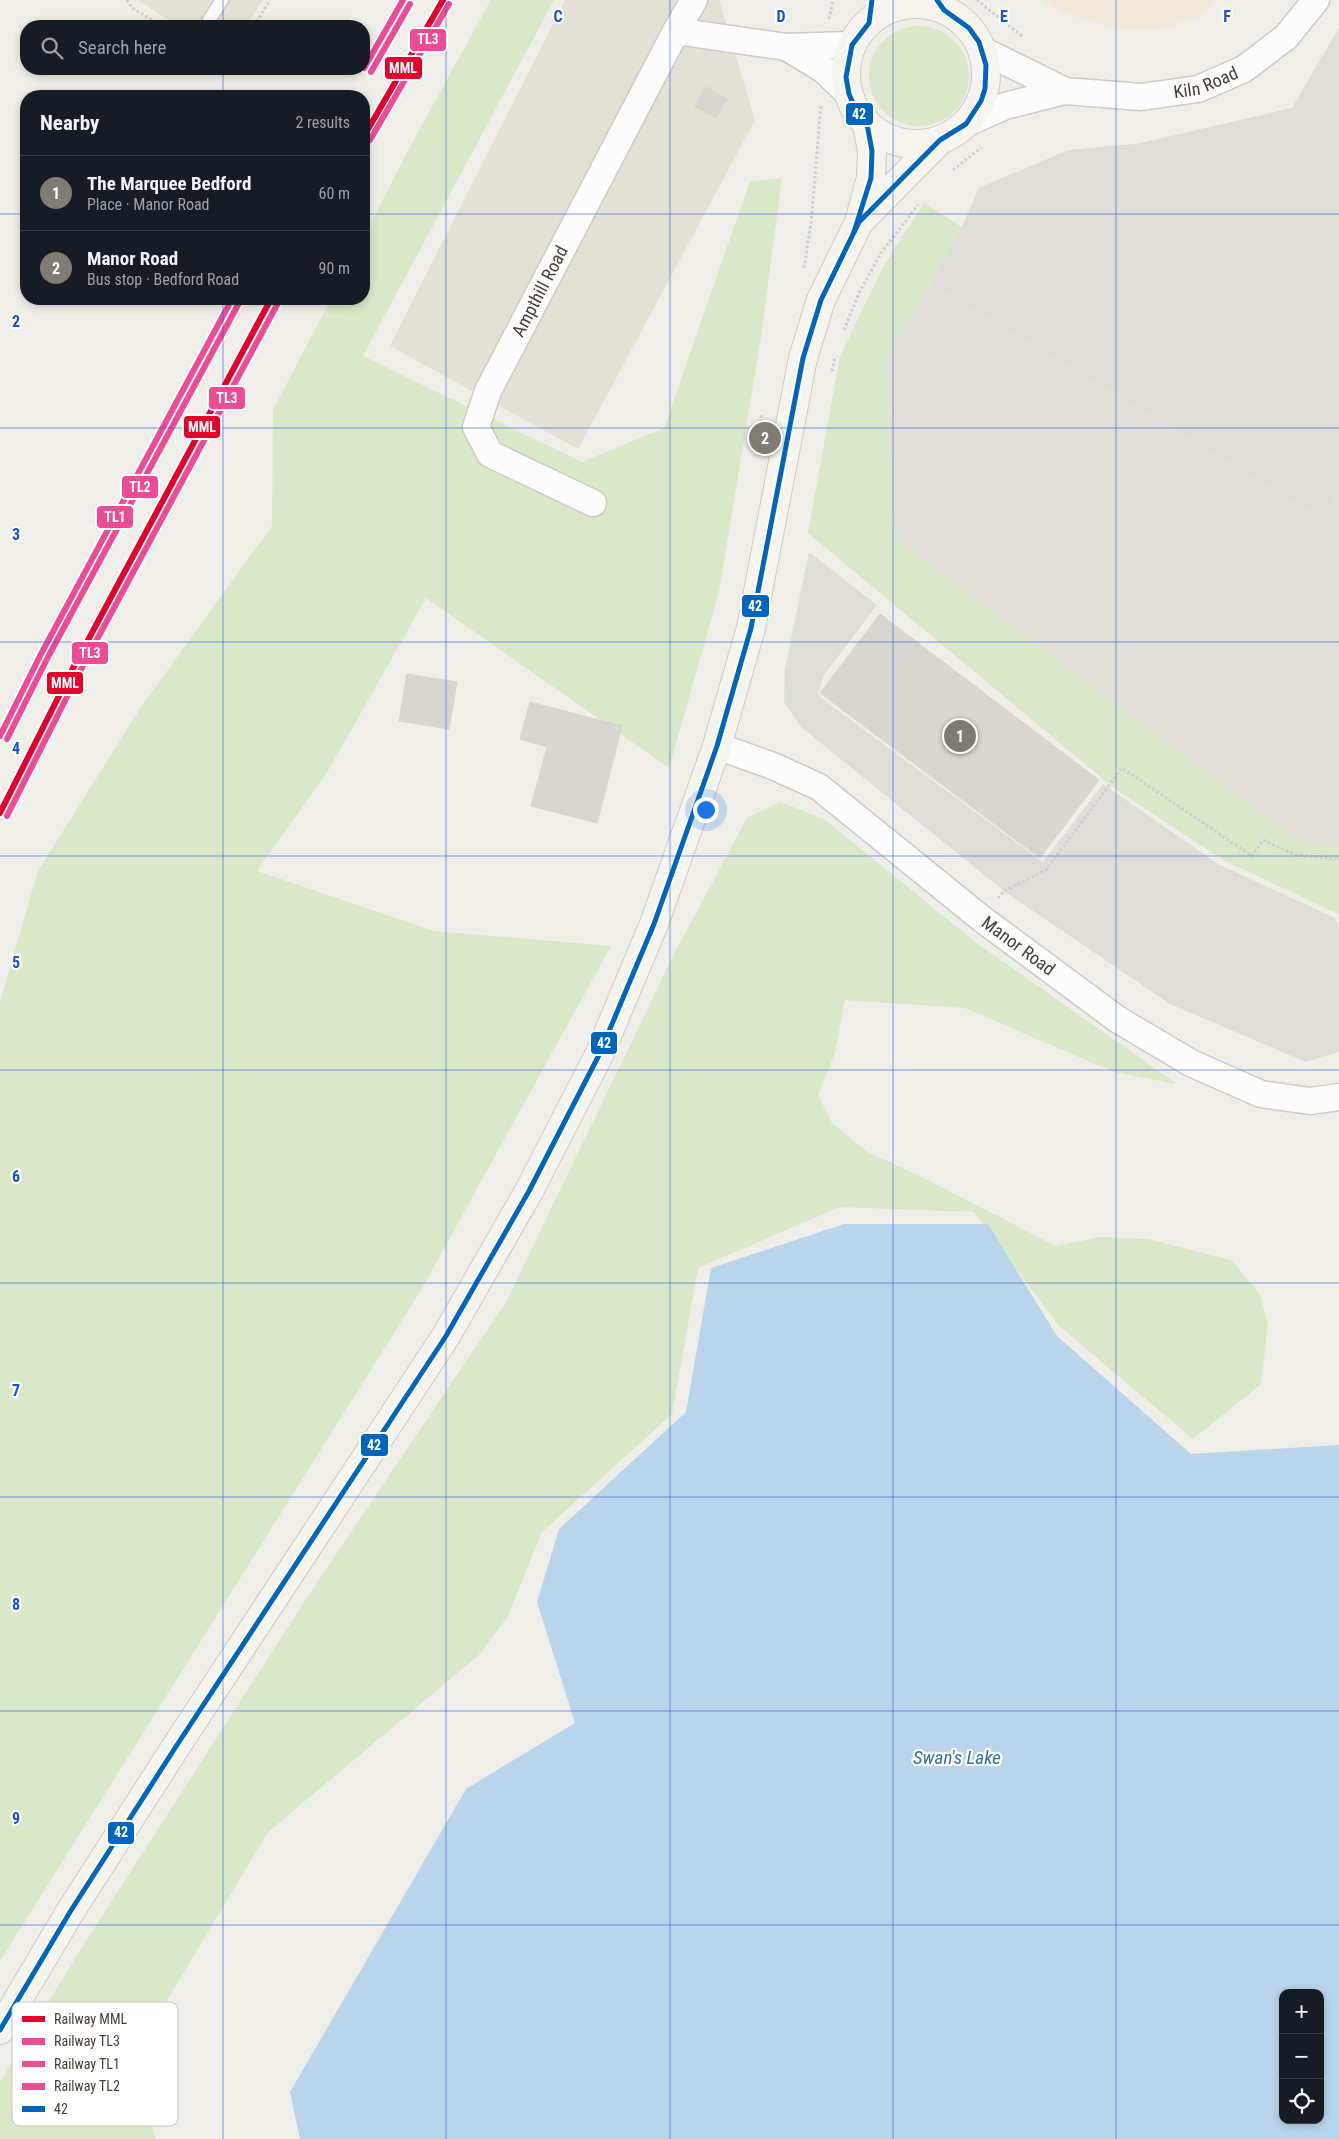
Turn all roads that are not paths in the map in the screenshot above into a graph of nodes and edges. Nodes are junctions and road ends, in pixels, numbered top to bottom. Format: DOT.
graph roads {
  1 [pos="222,0"];
  2 [pos="694,0"];
  3 [pos="1311,2"];
  4 [pos="938,4"];
  5 [pos="870,12"];
  6 [pos="209,20"];
  7 [pos="676,31"];
  8 [pos="852,45"];
  9 [pos="786,47"];
  10 [pos="982,50"];
  11 [pos="1065,91"];
  12 [pos="849,94"];
  13 [pos="968,122"];
  14 [pos="867,124"];
  15 [pos="940,140"];
  16 [pos="859,222"];
  17 [pos="592,502"];
  18 [pos="717,746"];
  19 [pos="1339,1097"];
  20 [pos="17,2002"];
  21 [pos="12,2010"];
  22 [pos="0,2030"];
  1 -- 6 [label="lane"];
  2 -- 7 [label="street, Ampthill Road"];
  3 -- 11 [label="street, Kiln Road"];
  4 -- 5 [label="main road"];
  4 -- 10 [label="main road"];
  5 -- 8 [label="main road"];
  7 -- 9 [label="street"];
  7 -- 17 [label="street, Ampthill Road"];
  8 -- 9 [label="street"];
  8 -- 12 [label="main road"];
  9 -- 12 [label="street"];
  10 -- 11 [label="street, Kiln Road"];
  10 -- 13 [label="main road"];
  11 -- 13 [label="street, Kiln Road"];
  12 -- 14 [label="main road"];
  13 -- 15 [label="main road"];
  14 -- 15 [label="main road"];
  14 -- 16 [label="main road"];
  15 -- 16 [label="main road"];
  16 -- 18 [label="main road"];
  18 -- 19 [label="street, Manor Road"];
  18 -- 20 [label="main road"];
  21 -- 22 [label="main road"];
}
